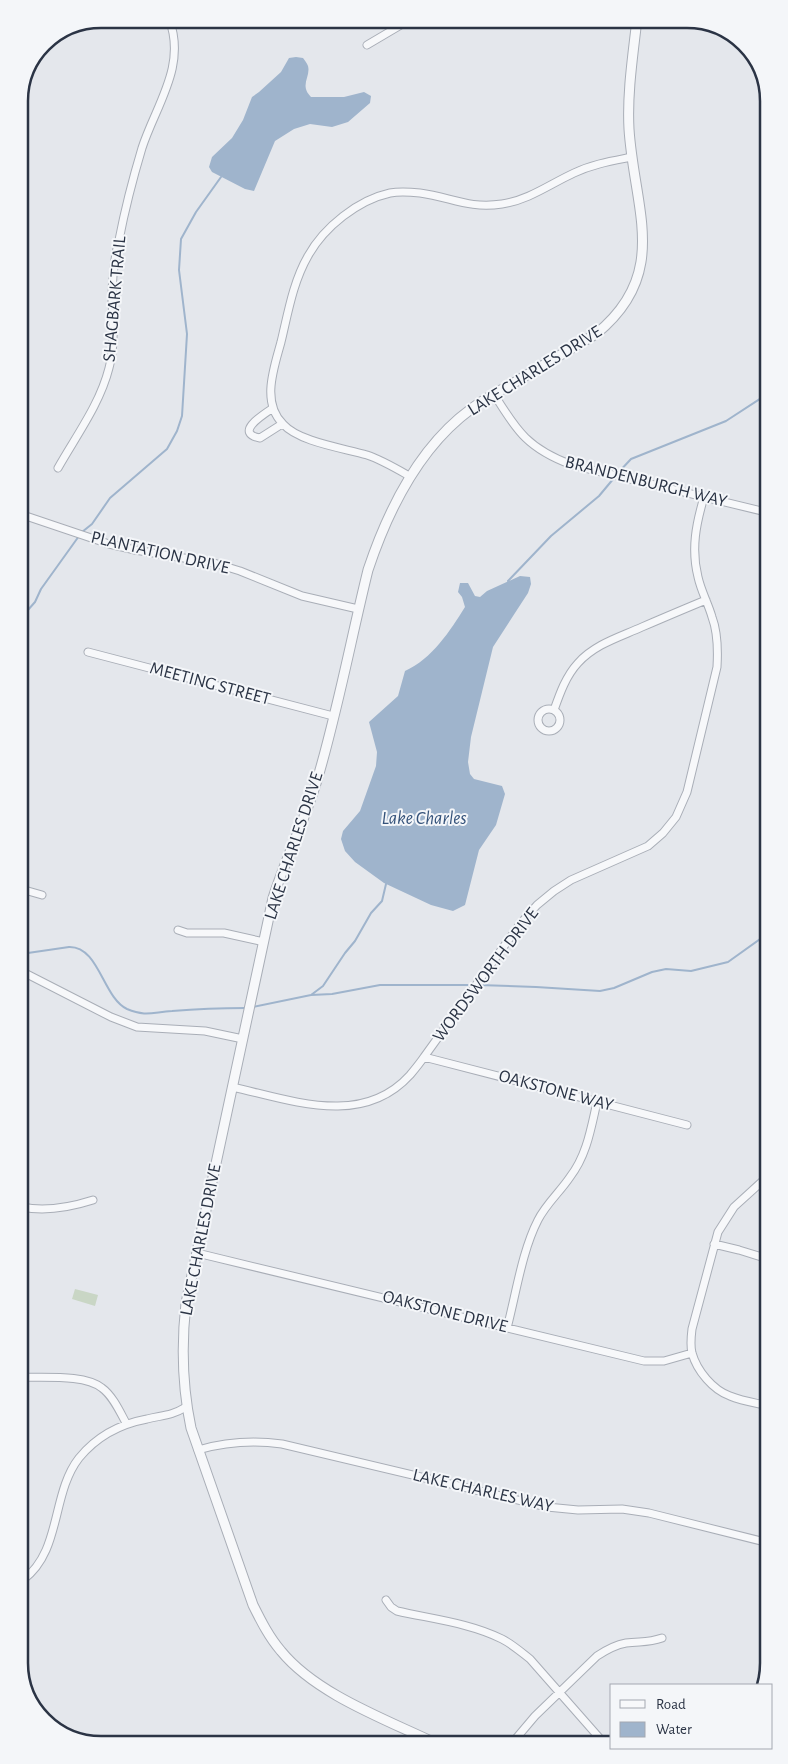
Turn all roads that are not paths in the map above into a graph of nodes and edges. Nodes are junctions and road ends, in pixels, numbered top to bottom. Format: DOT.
graph roads {
  1 [pos="171,28"];
  2 [pos="396,28"];
  3 [pos="635,28"];
  4 [pos="367,45"];
  5 [pos="632,157"];
  6 [pos="494,394"];
  7 [pos="273,408"];
  8 [pos="282,424"];
  9 [pos="58,468"];
  10 [pos="411,476"];
  11 [pos="704,497"];
  12 [pos="760,511"];
  13 [pos="28,517"];
  14 [pos="706,600"];
  15 [pos="358,609"];
  16 [pos="88,652"];
  17 [pos="554,710"];
  18 [pos="333,716"];
  19 [pos="27,891"];
  20 [pos="42,895"];
  21 [pos="178,930"];
  22 [pos="264,942"];
  23 [pos="27,974"];
  24 [pos="243,1039"];
  25 [pos="424,1057"];
  26 [pos="232,1087"];
  27 [pos="597,1102"];
  28 [pos="687,1125"];
  29 [pos="760,1183"];
  30 [pos="93,1200"];
  31 [pos="27,1209"];
  32 [pos="714,1244"];
  33 [pos="197,1253"];
  34 [pos="760,1257"];
  35 [pos="507,1328"];
  36 [pos="692,1353"];
  37 [pos="27,1377"];
  38 [pos="760,1404"];
  39 [pos="186,1406"];
  40 [pos="126,1423"];
  41 [pos="198,1450"];
  42 [pos="760,1541"];
  43 [pos="27,1577"];
  44 [pos="386,1600"];
  45 [pos="662,1638"];
  46 [pos="560,1692"];
  47 [pos="421,1736"];
  48 [pos="518,1736"];
  49 [pos="598,1736"];
  1 -- 9 [label="street, SHAGBARK TRAIL"];
  2 -- 4 [label="street"];
  3 -- 5 [label="street, LAKE CHARLES DRIVE"];
  5 -- 6 [label="street, LAKE CHARLES DRIVE"];
  5 -- 7 [label="street"];
  6 -- 10 [label="street, LAKE CHARLES DRIVE"];
  6 -- 11 [label="street, BRANDENBURGH WAY"];
  7 -- 8 [label="street"];
  7 -- 8 [label="street"];
  8 -- 10 [label="street"];
  10 -- 15 [label="street, LAKE CHARLES DRIVE"];
  11 -- 12 [label="street, BRANDENBURGH WAY"];
  11 -- 14 [label="street, WORDSWORTH DRIVE"];
  13 -- 15 [label="street, PLANTATION DRIVE"];
  14 -- 17 [label="street"];
  14 -- 25 [label="street, WORDSWORTH DRIVE"];
  15 -- 18 [label="street, LAKE CHARLES DRIVE"];
  16 -- 18 [label="street, MEETING STREET"];
  18 -- 22 [label="street, LAKE CHARLES DRIVE"];
  19 -- 20 [label="street"];
  21 -- 22 [label="street"];
  22 -- 24 [label="street, LAKE CHARLES DRIVE"];
  23 -- 24 [label="street"];
  24 -- 26 [label="street, LAKE CHARLES DRIVE"];
  25 -- 26 [label="street, WORDSWORTH DRIVE"];
  25 -- 27 [label="street, OAKSTONE WAY"];
  26 -- 33 [label="street, LAKE CHARLES DRIVE"];
  27 -- 28 [label="street, OAKSTONE WAY"];
  27 -- 35 [label="street"];
  29 -- 32 [label="street"];
  30 -- 31 [label="street"];
  32 -- 34 [label="street"];
  32 -- 36 [label="street"];
  33 -- 35 [label="street, OAKSTONE DRIVE"];
  33 -- 39 [label="street, LAKE CHARLES DRIVE"];
  35 -- 36 [label="street, OAKSTONE DRIVE"];
  36 -- 38 [label="street"];
  37 -- 40 [label="street"];
  39 -- 40 [label="street"];
  39 -- 41 [label="street, LAKE CHARLES DRIVE"];
  40 -- 43 [label="street"];
  41 -- 42 [label="street, LAKE CHARLES WAY"];
  41 -- 47 [label="street, LAKE CHARLES DRIVE"];
  44 -- 46 [label="street"];
  45 -- 46 [label="street"];
  46 -- 48 [label="street"];
  46 -- 49 [label="street"];
}
